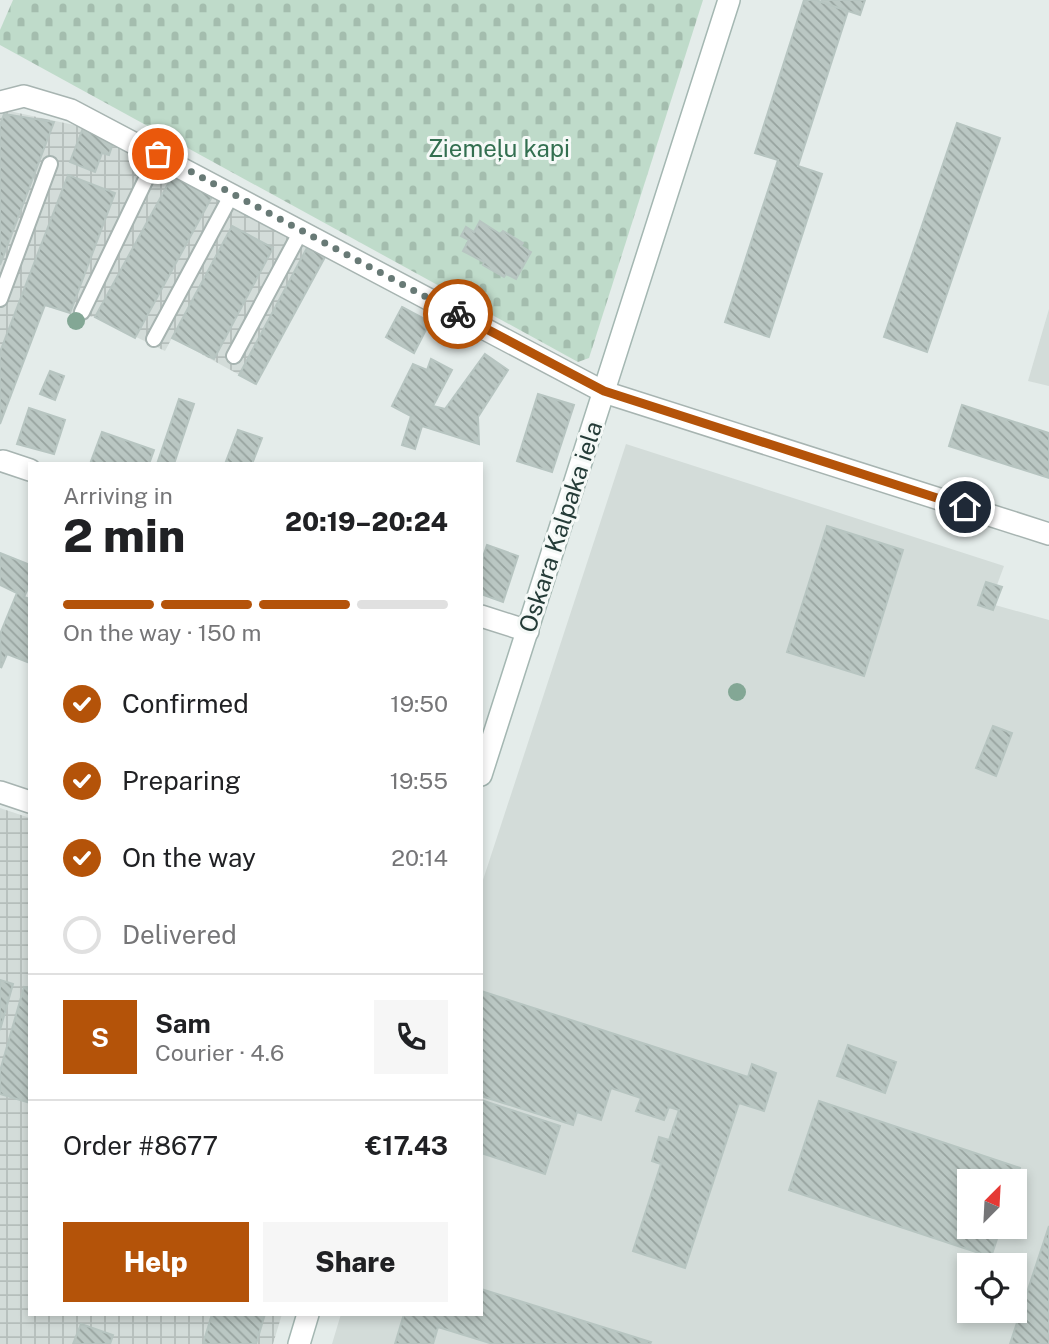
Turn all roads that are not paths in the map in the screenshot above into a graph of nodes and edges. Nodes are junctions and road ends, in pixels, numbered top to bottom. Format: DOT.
graph roads {
  1 [pos="729,0"];
  2 [pos="0,102"];
  3 [pos="158,154"];
  4 [pos="50,164"];
  5 [pos="232,194"];
  6 [pos="301,231"];
  7 [pos="0,299"];
  8 [pos="82,312"];
  9 [pos="153,339"];
  10 [pos="234,356"];
  11 [pos="604,391"];
  12 [pos="3,461"];
  13 [pos="28,469"];
  14 [pos="1049,534"];
  15 [pos="483,617"];
  16 [pos="528,631"];
  17 [pos="483,769"];
  18 [pos="0,792"];
  19 [pos="28,801"];
  20 [pos="307,1316"];
  21 [pos="299,1344"];
  1 -- 11 [label="street, Oskara Kalpaka iela"];
  2 -- 3 [label="street"];
  3 -- 5 [label="street"];
  3 -- 8 [label="lane"];
  4 -- 7 [label="lane"];
  5 -- 6 [label="street"];
  5 -- 9 [label="lane"];
  6 -- 10 [label="lane"];
  6 -- 11 [label="street"];
  11 -- 14 [label="street"];
  11 -- 16 [label="street, Oskara Kalpaka iela"];
  12 -- 13 [label="street"];
  15 -- 16 [label="street"];
  16 -- 17 [label="street, Oskara Kalpaka iela"];
  18 -- 19 [label="street"];
  20 -- 21 [label="street"];
}
